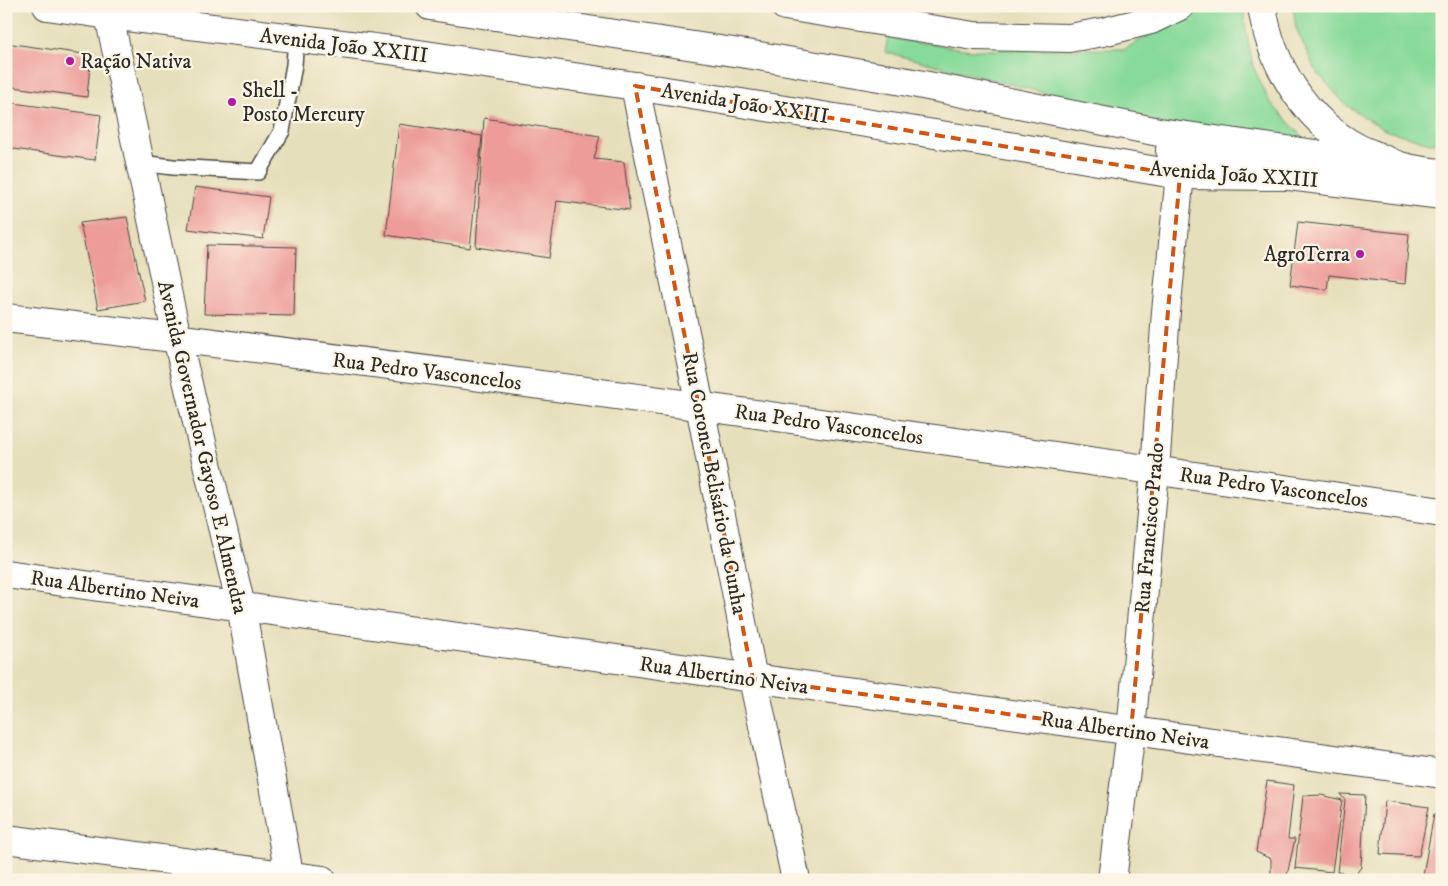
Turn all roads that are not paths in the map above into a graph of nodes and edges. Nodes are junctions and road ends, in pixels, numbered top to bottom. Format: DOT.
graph roads {
  1 [pos="47,6"];
  2 [pos="430,6"];
  3 [pos="785,6"];
  4 [pos="1180,6"];
  5 [pos="1262,6"];
  6 [pos="108,11"];
  7 [pos="296,38"];
  8 [pos="635,86"];
  9 [pos="1020,103"];
  10 [pos="140,163"];
  11 [pos="1399,166"];
  12 [pos="1442,173"];
  13 [pos="1180,175"];
  14 [pos="1289,176"];
  15 [pos="1442,195"];
  16 [pos="6,318"];
  17 [pos="177,338"];
  18 [pos="700,406"];
  19 [pos="1154,470"];
  20 [pos="1442,512"];
  21 [pos="6,574"];
  22 [pos="241,606"];
  23 [pos="753,679"];
  24 [pos="1131,731"];
  25 [pos="1442,774"];
  26 [pos="6,839"];
  27 [pos="290,877"];
  28 [pos="322,880"];
  29 [pos="796,880"];
  30 [pos="1112,880"];
  1 -- 6 [label="street, Avenida João XXIII"];
  2 -- 9 [label="street, Avenida João XXIII"];
  3 -- 4 [label="street"];
  5 -- 11 [label="street"];
  6 -- 7 [label="street, Avenida João XXIII"];
  6 -- 10 [label="street, Avenida Governador Gayoso E Almendra"];
  7 -- 8 [label="street, Avenida João XXIII"];
  7 -- 10 [label="lane"];
  8 -- 13 [label="street, Avenida João XXIII"];
  8 -- 18 [label="street, Rua Coronel Belisário da Cunha"];
  9 -- 11 [label="street, Avenida João XXIII"];
  9 -- 14 [label="street"];
  10 -- 17 [label="street, Avenida Governador Gayoso E Almendra"];
  11 -- 12 [label="street"];
  13 -- 14 [label="street, Avenida João XXIII"];
  13 -- 19 [label="street, Rua Francisco Prado"];
  14 -- 15 [label="street, Avenida João XXIII"];
  16 -- 17 [label="street, Rua Pedro Vasconcelos"];
  17 -- 18 [label="street, Rua Pedro Vasconcelos"];
  17 -- 22 [label="street, Avenida Governador Gayoso E Almendra"];
  18 -- 19 [label="street, Rua Pedro Vasconcelos"];
  18 -- 23 [label="street, Rua Coronel Belisário da Cunha"];
  19 -- 20 [label="street, Rua Pedro Vasconcelos"];
  19 -- 24 [label="street, Rua Francisco Prado"];
  21 -- 22 [label="street, Rua Albertino Neiva"];
  22 -- 23 [label="street, Rua Albertino Neiva"];
  22 -- 27 [label="street, Avenida Governador Gayoso E Almendra"];
  23 -- 24 [label="street, Rua Albertino Neiva"];
  23 -- 29 [label="street, Rua Coronel Belisário da Cunha"];
  24 -- 25 [label="street, Rua Albertino Neiva"];
  24 -- 30 [label="street, Rua Francisco Prado"];
  26 -- 27 [label="street"];
  27 -- 28 [label="street"];
}
